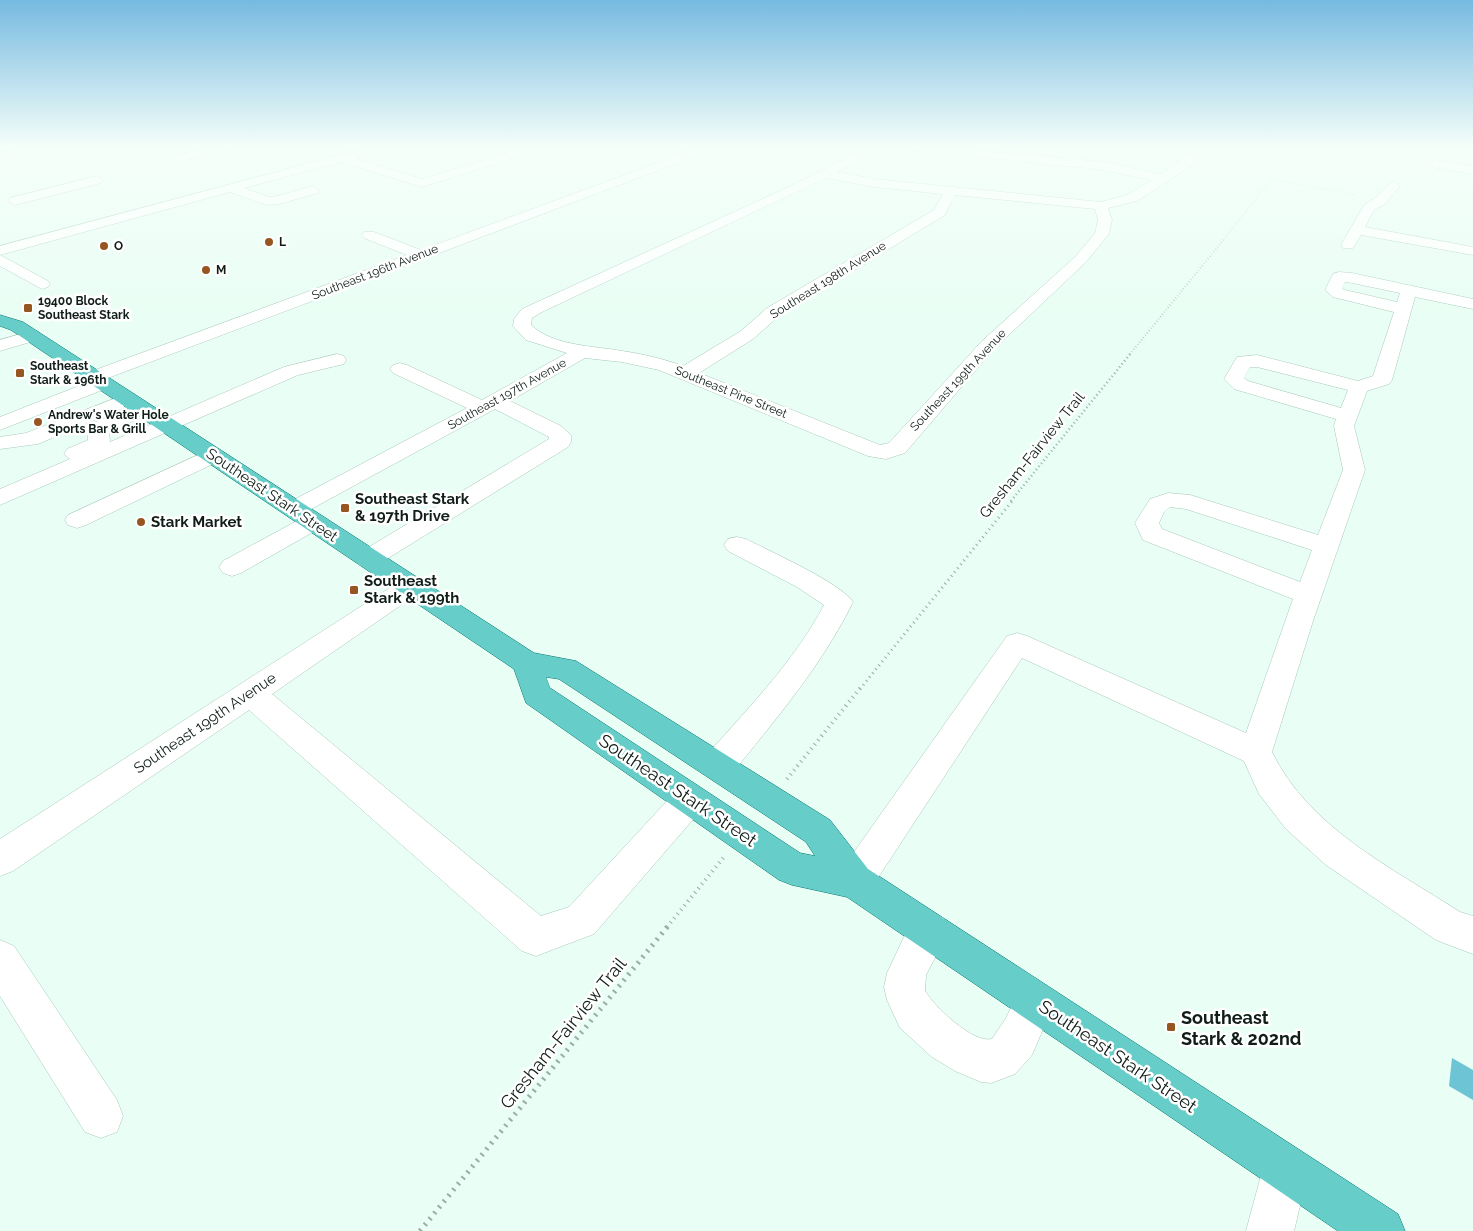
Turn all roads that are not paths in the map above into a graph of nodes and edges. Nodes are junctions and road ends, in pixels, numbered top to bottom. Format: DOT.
graph roads {
  1 [pos="46,205"];
  2 [pos="173,205"];
  3 [pos="553,205"];
  4 [pos="760,205"];
  5 [pos="943,205"];
  6 [pos="1096,205"];
  7 [pos="1373,205"];
  8 [pos="1101,206"];
  9 [pos="36,208"];
  10 [pos="1357,230"];
  11 [pos="369,235"];
  12 [pos="1348,245"];
  13 [pos="1473,251"];
  14 [pos="41,254"];
  15 [pos="420,255"];
  16 [pos="2,258"];
  17 [pos="42,284"];
  18 [pos="0,303"];
  19 [pos="1473,304"];
  20 [pos="16,327"];
  21 [pos="0,346"];
  22 [pos="582,352"];
  23 [pos="337,360"];
  24 [pos="400,369"];
  25 [pos="685,373"];
  26 [pos="98,380"];
  27 [pos="1359,387"];
  28 [pos="489,404"];
  29 [pos="136,405"];
  30 [pos="1348,416"];
  31 [pos="0,424"];
  32 [pos="166,425"];
  33 [pos="0,443"];
  34 [pos="876,451"];
  35 [pos="213,455"];
  36 [pos="41,480"];
  37 [pos="0,498"];
  38 [pos="304,516"];
  39 [pos="77,520"];
  40 [pos="736,545"];
  41 [pos="1326,546"];
  42 [pos="368,559"];
  43 [pos="232,567"];
  44 [pos="411,586"];
  45 [pos="1308,595"];
  46 [pos="527,663"];
  47 [pos="250,693"];
  48 [pos="1256,752"];
  49 [pos="718,766"];
  50 [pos="690,799"];
  51 [pos="0,859"];
  52 [pos="855,882"];
  53 [pos="930,931"];
  54 [pos="1473,935"];
  55 [pos="0,960"];
  56 [pos="1035,1001"];
  57 [pos="101,1116"];
  58 [pos="1286,1168"];
  59 [pos="1270,1231"];
  60 [pos="1381,1231"];
  1 -- 9 [label="street"];
  2 -- 16 [label="street"];
  3 -- 15 [label="street, Southeast 196th Avenue"];
  4 -- 22 [label="street, Southeast 197th Avenue"];
  5 -- 25 [label="street, Southeast 198th Avenue"];
  6 -- 8 [label="street"];
  7 -- 10 [label="street"];
  8 -- 34 [label="street, Southeast 199th Avenue"];
  10 -- 12 [label="street"];
  10 -- 13 [label="street"];
  11 -- 15 [label="street"];
  14 -- 16 [label="street"];
  15 -- 26 [label="street, Southeast 196th Avenue"];
  16 -- 17 [label="street"];
  18 -- 20 [label="main road, Southeast Stark Street"];
  19 -- 27 [label="street"];
  20 -- 21 [label="street"];
  20 -- 26 [label="main road, Southeast Stark Street"];
  22 -- 25 [label="street, Southeast Pine Street"];
  22 -- 28 [label="street, Southeast 197th Avenue"];
  23 -- 32 [label="street"];
  24 -- 28 [label="street"];
  25 -- 34 [label="street, Southeast Pine Street"];
  26 -- 29 [label="main road, Southeast Stark Street"];
  26 -- 31 [label="street, Southeast 196th Avenue"];
  27 -- 30 [label="street"];
  27 -- 30 [label="street"];
  28 -- 38 [label="street, Southeast 197th Avenue"];
  28 -- 42 [label="street"];
  29 -- 32 [label="main road, Southeast Stark Street"];
  29 -- 33 [label="street"];
  29 -- 36 [label="street"];
  30 -- 41 [label="street"];
  32 -- 35 [label="main road, Southeast Stark Street"];
  32 -- 36 [label="street"];
  35 -- 38 [label="main road, Southeast Stark Street"];
  35 -- 39 [label="street"];
  36 -- 37 [label="street"];
  38 -- 42 [label="main road, Southeast Stark Street"];
  38 -- 43 [label="street"];
  40 -- 49 [label="street"];
  41 -- 45 [label="street"];
  41 -- 45 [label="street"];
  42 -- 44 [label="main road, Southeast Stark Street"];
  44 -- 46 [label="main road, Southeast Stark Street"];
  44 -- 47 [label="street, Southeast 199th Avenue"];
  45 -- 48 [label="street"];
  46 -- 49 [label="main road, Southeast Stark Street"];
  46 -- 50 [label="main road, Southeast Stark Street"];
  47 -- 50 [label="street"];
  47 -- 51 [label="street, Southeast 199th Avenue"];
  48 -- 52 [label="street"];
  48 -- 54 [label="street"];
  49 -- 52 [label="main road, Southeast Stark Street"];
  50 -- 52 [label="main road, Southeast Stark Street"];
  52 -- 53 [label="main road, Southeast Stark Street"];
  53 -- 56 [label="main road, Southeast Stark Street"];
  53 -- 56 [label="street"];
  55 -- 57 [label="street"];
  56 -- 58 [label="main road, Southeast Stark Street"];
  58 -- 59 [label="street"];
  58 -- 60 [label="main road, Southeast Stark Street"];
}
